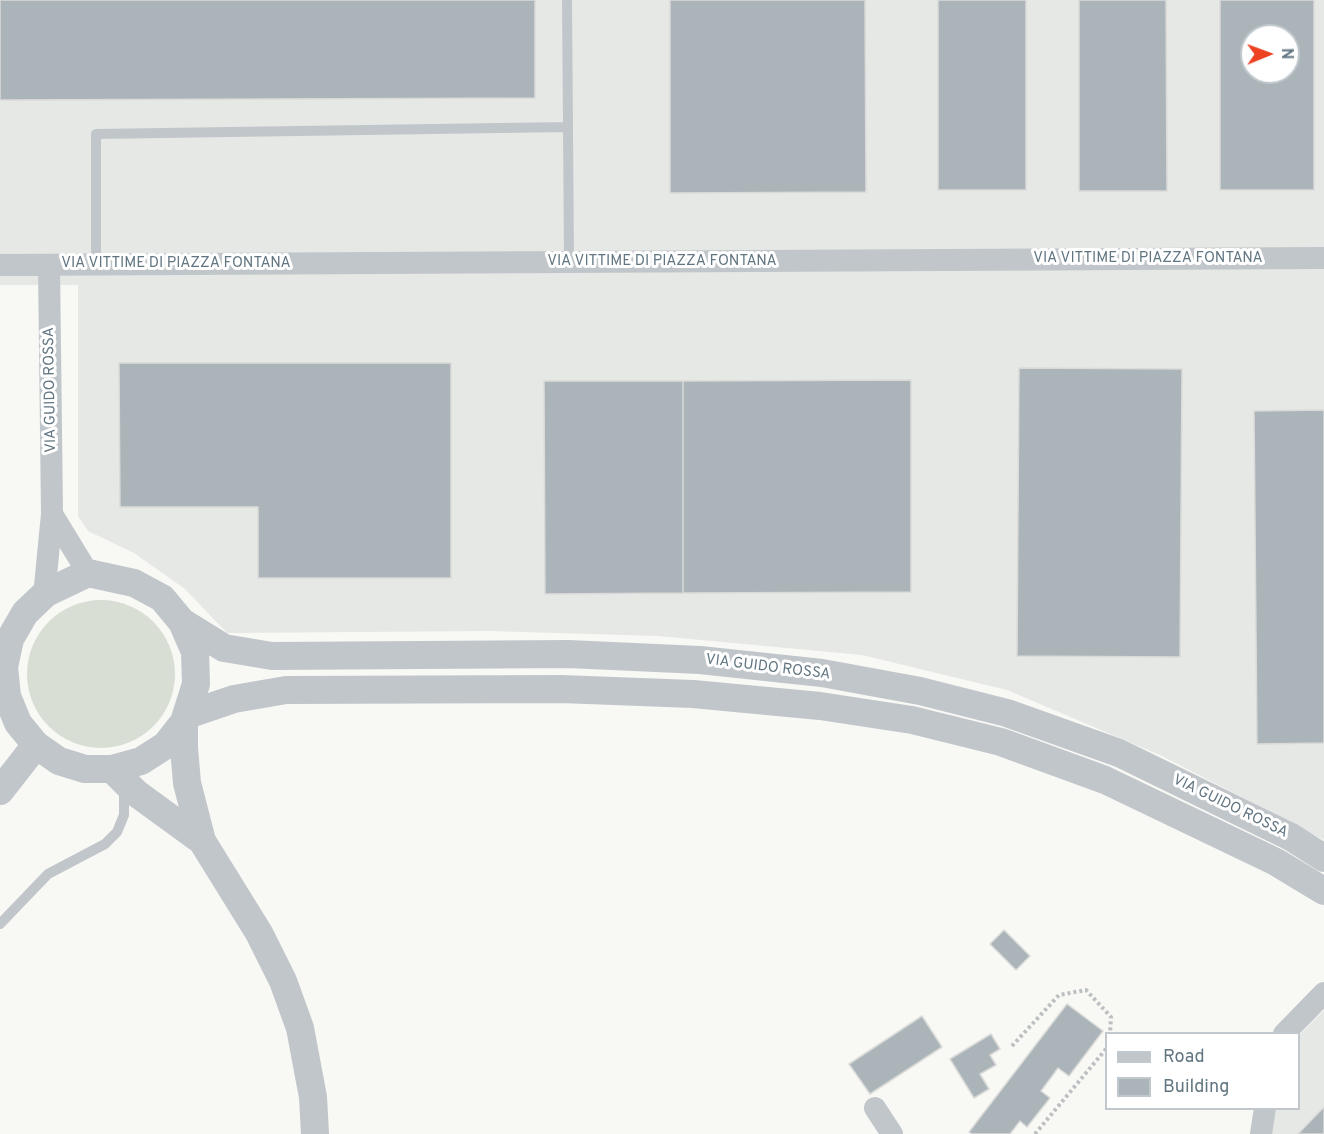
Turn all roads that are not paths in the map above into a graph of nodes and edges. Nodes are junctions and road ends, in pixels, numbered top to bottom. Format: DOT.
graph roads {
  1 [pos="567,0"];
  2 [pos="568,127"];
  3 [pos="1324,258"];
  4 [pos="569,262"];
  5 [pos="0,265"];
  6 [pos="49,265"];
  7 [pos="96,265"];
  8 [pos="52,514"];
  9 [pos="88,573"];
  10 [pos="44,596"];
  11 [pos="182,622"];
  12 [pos="186,718"];
  13 [pos="36,746"];
  14 [pos="112,769"];
  15 [pos="0,792"];
  16 [pos="202,841"];
  17 [pos="1324,858"];
  18 [pos="1324,891"];
  19 [pos="0,924"];
  20 [pos="1324,993"];
  21 [pos="1286,1032"];
  22 [pos="875,1108"];
  23 [pos="1265,1110"];
  24 [pos="315,1134"];
  25 [pos="892,1134"];
  26 [pos="1261,1134"];
  1 -- 2 [label="lane"];
  2 -- 4 [label="lane"];
  2 -- 7 [label="lane"];
  3 -- 4 [label="street, VIA VITTIME DI PIAZZA FONTANA"];
  4 -- 7 [label="street, VIA VITTIME DI PIAZZA FONTANA"];
  5 -- 6 [label="street, VIA VITTIME DI PIAZZA FONTANA"];
  6 -- 7 [label="street, VIA VITTIME DI PIAZZA FONTANA"];
  6 -- 8 [label="street, VIA GUIDO ROSSA"];
  8 -- 9 [label="street"];
  8 -- 10 [label="street, VIA GUIDO ROSSA"];
  9 -- 10 [label="street, VIA GUIDO ROSSA"];
  9 -- 11 [label="street, VIA GUIDO ROSSA"];
  10 -- 13 [label="street, VIA GUIDO ROSSA"];
  11 -- 12 [label="street, VIA GUIDO ROSSA"];
  11 -- 17 [label="street, VIA GUIDO ROSSA"];
  12 -- 14 [label="street, VIA GUIDO ROSSA"];
  12 -- 16 [label="street"];
  12 -- 18 [label="street, VIA GUIDO ROSSA"];
  13 -- 14 [label="street, VIA GUIDO ROSSA"];
  13 -- 15 [label="street"];
  14 -- 16 [label="street"];
  14 -- 19 [label="lane"];
  16 -- 24 [label="street"];
  20 -- 21 [label="street"];
  22 -- 25 [label="street"];
  23 -- 26 [label="street"];
}
